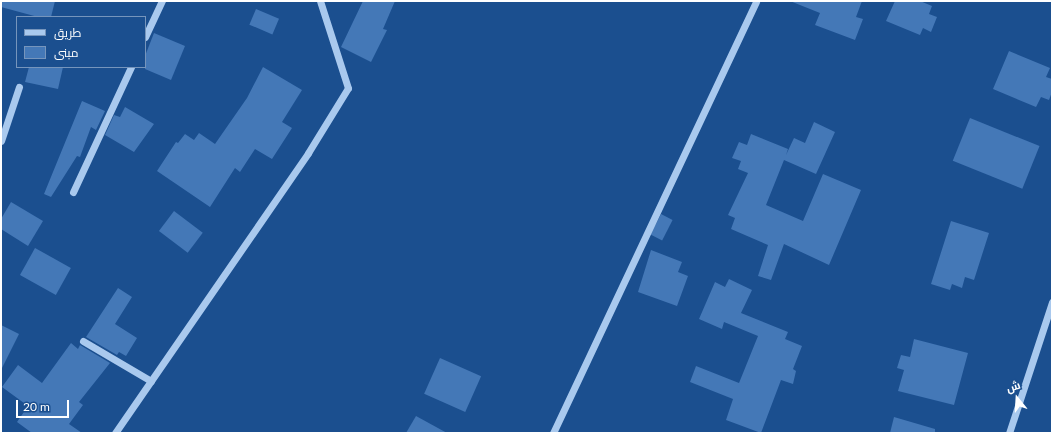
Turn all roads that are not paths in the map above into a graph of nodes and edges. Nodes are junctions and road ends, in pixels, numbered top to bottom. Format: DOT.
graph roads {
  1 [pos="162,1"];
  2 [pos="756,1"];
  3 [pos="318,2"];
  4 [pos="146,35"];
  5 [pos="131,68"];
  6 [pos="19,87"];
  7 [pos="1,141"];
  8 [pos="72,192"];
  9 [pos="1052,302"];
  10 [pos="83,341"];
  11 [pos="151,381"];
  12 [pos="115,433"];
  13 [pos="554,433"];
  14 [pos="1009,433"];
  1 -- 4 [label="street"];
  2 -- 13 [label="street"];
  3 -- 11 [label="street"];
  5 -- 8 [label="street"];
  6 -- 7 [label="street"];
  9 -- 14 [label="street"];
  10 -- 11 [label="street"];
  11 -- 12 [label="street"];
}
